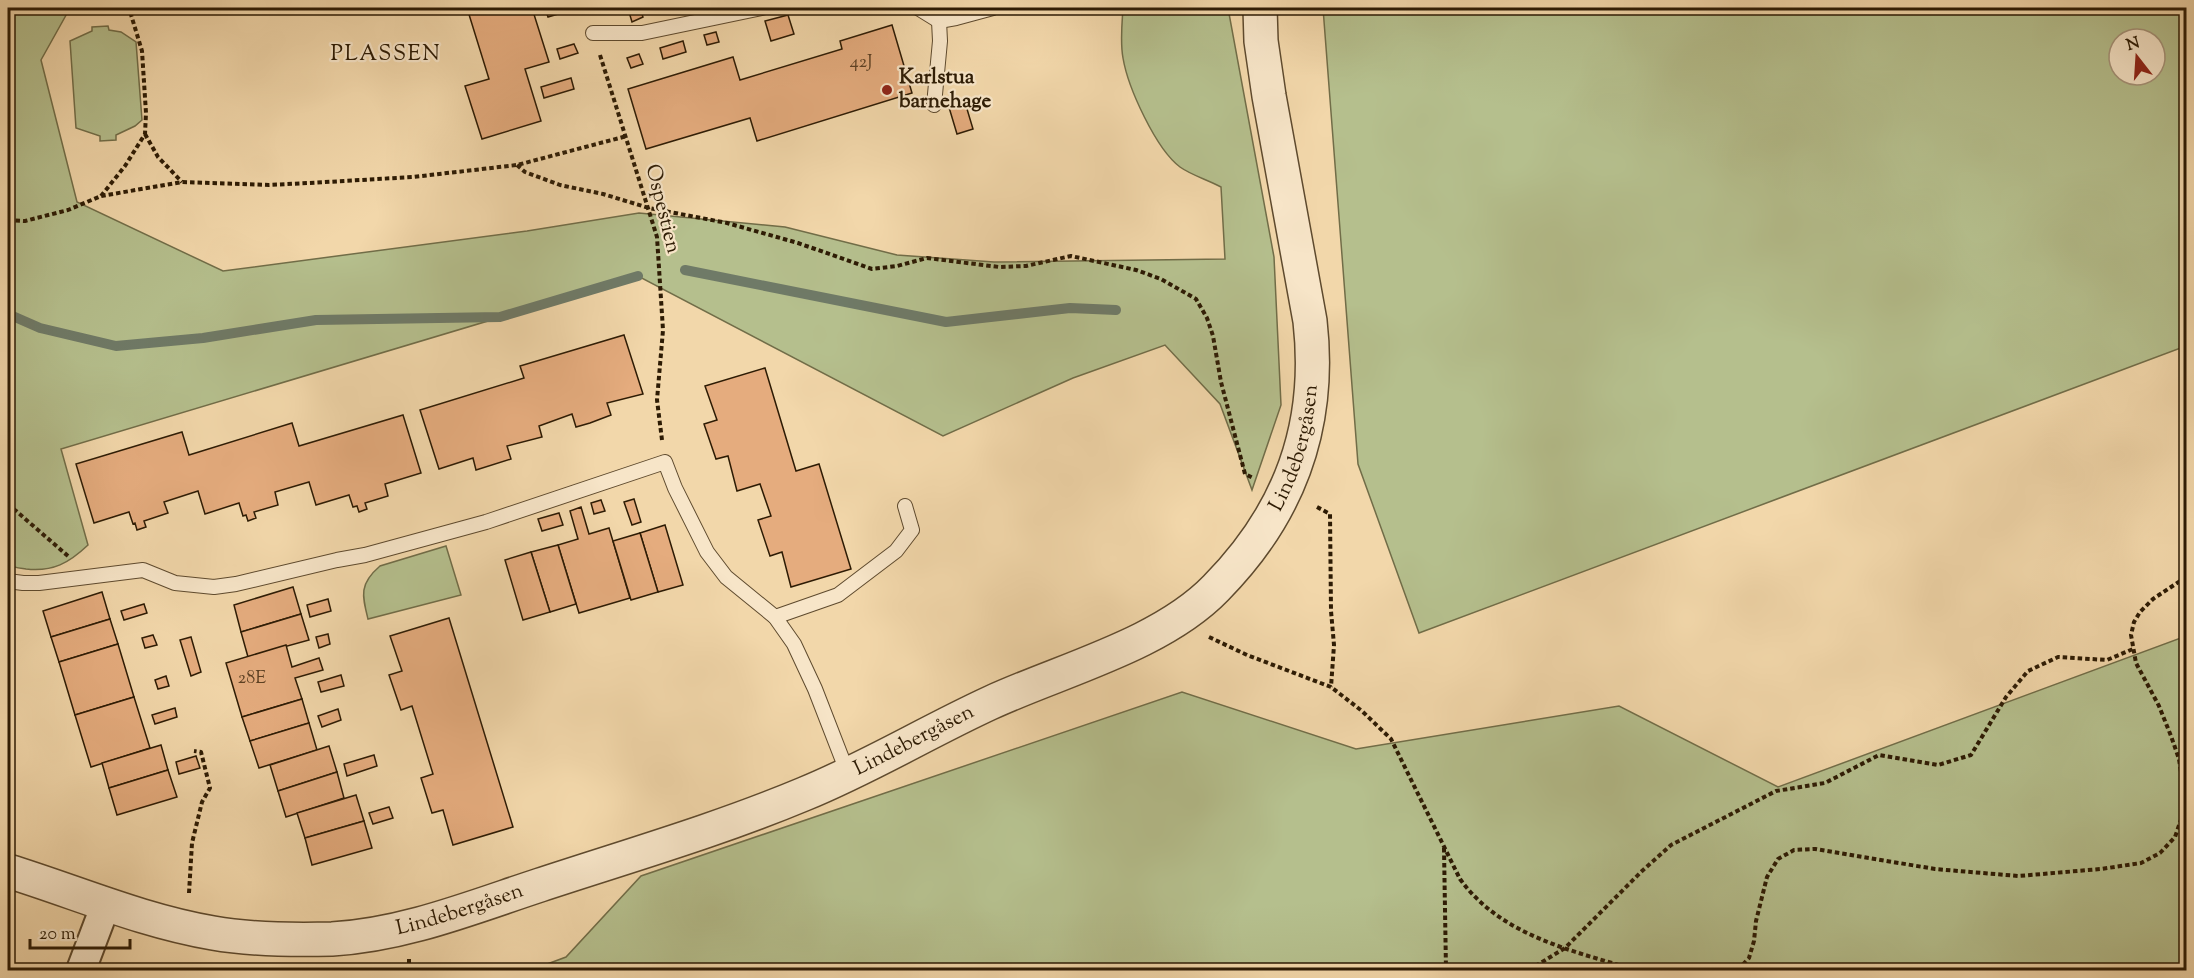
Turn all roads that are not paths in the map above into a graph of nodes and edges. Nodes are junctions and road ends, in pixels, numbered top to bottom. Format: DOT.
graph roads {
  1 [pos="762,8"];
  2 [pos="918,8"];
  3 [pos="993,8"];
  4 [pos="1260,8"];
  5 [pos="939,21"];
  6 [pos="592,33"];
  7 [pos="934,105"];
  8 [pos="905,506"];
  9 [pos="8,580"];
  10 [pos="775,617"];
  11 [pos="848,774"];
  12 [pos="8,871"];
  13 [pos="106,904"];
  14 [pos="81,970"];
  1 -- 6 [label="lane"];
  2 -- 5 [label="lane"];
  3 -- 5 [label="lane"];
  4 -- 11 [label="street, Lindebergåsen"];
  5 -- 7 [label="lane"];
  8 -- 10 [label="lane"];
  9 -- 10 [label="lane"];
  10 -- 11 [label="lane"];
  11 -- 13 [label="street, Lindebergåsen"];
  12 -- 13 [label="street, Lindebergåsen"];
  13 -- 14 [label="street"];
}
